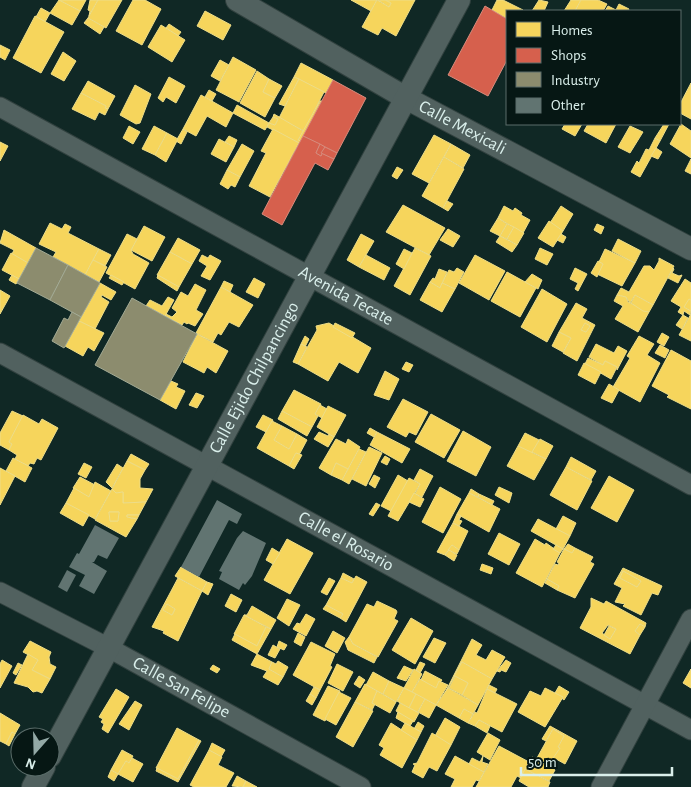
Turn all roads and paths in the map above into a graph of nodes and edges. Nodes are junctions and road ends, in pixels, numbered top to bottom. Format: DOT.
graph roads {
  1 [pos="237,0"];
  2 [pos="459,0"];
  3 [pos="406,98"];
  4 [pos="0,108"];
  5 [pos="691,249"];
  6 [pos="309,278"];
  7 [pos="0,353"];
  8 [pos="206,467"];
  9 [pos="691,485"];
  10 [pos="0,592"];
  11 [pos="691,620"];
  12 [pos="109,648"];
  13 [pos="645,705"];
  14 [pos="691,730"];
  15 [pos="60,738"];
  16 [pos="361,787"];
  17 [pos="601,787"];
  1 -- 3 [label="street, Calle Mexicali"];
  2 -- 3 [label="street, Calle Ejido Chilpancingo"];
  3 -- 5 [label="street, Calle Mexicali"];
  3 -- 6 [label="street, Calle Ejido Chilpancingo"];
  4 -- 6 [label="street, Avenida Tecate"];
  6 -- 8 [label="street, Calle Ejido Chilpancingo"];
  6 -- 9 [label="street, Avenida Tecate"];
  7 -- 8 [label="street, Calle el Rosario"];
  8 -- 12 [label="street, Calle Ejido Chilpancingo"];
  8 -- 13 [label="street, Calle el Rosario"];
  10 -- 12 [label="street, Calle San Felipe"];
  11 -- 13 [label="street"];
  12 -- 15 [label="street, Calle Ejido Chilpancingo"];
  12 -- 16 [label="street, Calle San Felipe"];
  13 -- 14 [label="street, Calle el Rosario"];
  13 -- 17 [label="street"];
}
